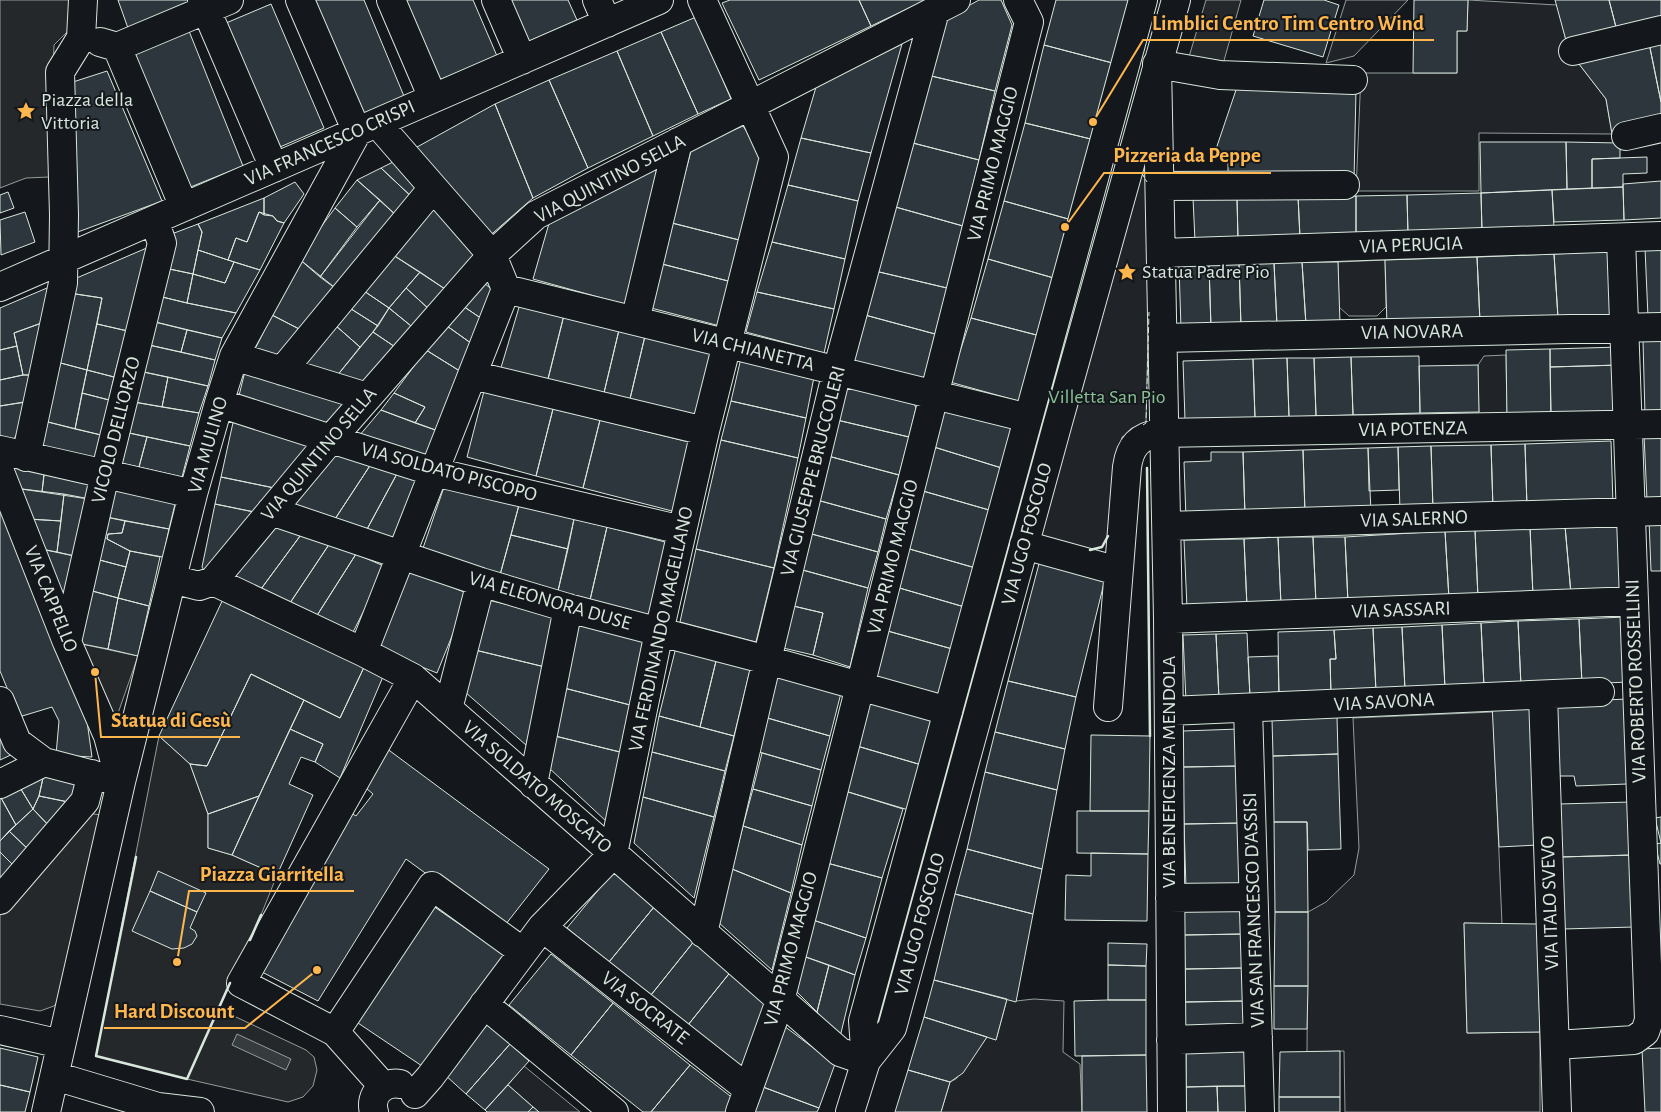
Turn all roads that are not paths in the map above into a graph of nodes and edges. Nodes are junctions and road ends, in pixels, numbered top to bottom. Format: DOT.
graph roads {
  1 [pos="83,0"];
  2 [pos="300,0"];
  3 [pos="391,0"];
  4 [pos="496,0"];
  5 [pos="659,0"];
  6 [pos="702,0"];
  7 [pos="1018,0"];
  8 [pos="1143,0"];
  9 [pos="1176,0"];
  10 [pos="213,3"];
  11 [pos="945,5"];
  12 [pos="602,11"];
  13 [pos="1661,30"];
  14 [pos="81,38"];
  15 [pos="117,47"];
  16 [pos="1573,50"];
  17 [pos="522,60"];
  18 [pos="1157,64"];
  19 [pos="1353,80"];
  20 [pos="432,98"];
  21 [pos="749,106"];
  22 [pos="367,127"];
  23 [pos="1661,128"];
  24 [pos="1626,136"];
  25 [pos="678,142"];
  26 [pos="274,168"];
  27 [pos="1345,185"];
  28 [pos="1160,186"];
  29 [pos="433,188"];
  30 [pos="184,207"];
  31 [pos="154,220"];
  32 [pos="1661,236"];
  33 [pos="1621,238"];
  34 [pos="1161,253"];
  35 [pos="492,255"];
  36 [pos="62,260"];
  37 [pos="0,287"];
  38 [pos="506,289"];
  39 [pos="635,321"];
  40 [pos="1661,326"];
  41 [pos="1624,327"];
  42 [pos="1163,338"];
  43 [pos="728,344"];
  44 [pos="234,356"];
  45 [pos="282,371"];
  46 [pos="837,371"];
  47 [pos="472,375"];
  48 [pos="935,395"];
  49 [pos="367,397"];
  50 [pos="219,403"];
  51 [pos="1028,418"];
  52 [pos="1661,424"];
  53 [pos="1628,425"];
  54 [pos="705,432"];
  55 [pos="1165,433"];
  56 [pos="331,439"];
  57 [pos="13,453"];
  58 [pos="0,472"];
  59 [pos="434,472"];
  60 [pos="105,474"];
  61 [pos="194,494"];
  62 [pos="271,511"];
  63 [pos="1661,511"];
  64 [pos="1631,512"];
  65 [pos="1166,526"];
  66 [pos="682,530"];
  67 [pos="1024,545"];
  68 [pos="400,556"];
  69 [pos="1118,571"];
  70 [pos="172,579"];
  71 [pos="213,581"];
  72 [pos="481,582"];
  73 [pos="1633,601"];
  74 [pos="568,608"];
  75 [pos="1168,619"];
  76 [pos="659,632"];
  77 [pos="67,642"];
  78 [pos="363,652"];
  79 [pos="767,660"];
  80 [pos="413,678"];
  81 [pos="860,687"];
  82 [pos="1600,692"];
  83 [pos="1542,694"];
  84 [pos="0,701"];
  85 [pos="1108,707"];
  86 [pos="1248,708"];
  87 [pos="448,709"];
  88 [pos="948,711"];
  89 [pos="1169,711"];
  90 [pos="44,762"];
  91 [pos="92,774"];
  92 [pos="121,782"];
  93 [pos="0,784"];
  94 [pos="533,784"];
  95 [pos="613,854"];
  96 [pos="1254,897"];
  97 [pos="1170,898"];
  98 [pos="0,900"];
  99 [pos="542,927"];
  100 [pos="703,933"];
  101 [pos="522,952"];
  102 [pos="780,1000"];
  103 [pos="484,1004"];
  104 [pos="0,1030"];
  105 [pos="335,1032"];
  106 [pos="1258,1037"];
  107 [pos="1171,1040"];
  108 [pos="61,1044"];
  109 [pos="1556,1045"];
  110 [pos="866,1061"];
  111 [pos="55,1076"];
  112 [pos="383,1086"];
  113 [pos="744,1101"];
  114 [pos="417,1107"];
  115 [pos="158,1110"];
  116 [pos="46,1112"];
  117 [pos="200,1112"];
  118 [pos="374,1112"];
  119 [pos="614,1112"];
  120 [pos="850,1112"];
  121 [pos="1172,1112"];
  122 [pos="1260,1112"];
  123 [pos="1557,1112"];
  1 -- 14 [label="street"];
  2 -- 22 [label="street"];
  3 -- 20 [label="street"];
  4 -- 17 [label="street"];
  5 -- 12 [label="street, VIA FRANCESCO CRISPI"];
  6 -- 21 [label="street, VIA FERDINANDO MAGELLANO"];
  7 -- 48 [label="street, VIA PRIMO MAGGIO"];
  8 -- 51 [label="street, VIA UGO FOSCOLO"];
  9 -- 18 [label="street, VIA UGO FOSCOLO"];
  10 -- 15 [label="street"];
  10 -- 26 [label="street"];
  11 -- 21 [label="street, VIA QUINTINO SELLA"];
  11 -- 46 [label="street, VIA GIUSEPPE BRUCCOLERI"];
  12 -- 17 [label="street, VIA FRANCESCO CRISPI"];
  13 -- 16 [label="street"];
  14 -- 15 [label="street"];
  14 -- 36 [label="street"];
  15 -- 30 [label="street"];
  17 -- 20 [label="street, VIA FRANCESCO CRISPI"];
  18 -- 19 [label="street"];
  18 -- 28 [label="street, VIA BENEFICENZA MENDOLA"];
  18 -- 67 [label="street, VIA UGO FOSCOLO"];
  20 -- 22 [label="street, VIA FRANCESCO CRISPI"];
  21 -- 25 [label="street, VIA QUINTINO SELLA"];
  21 -- 43 [label="street, VIA FERDINANDO MAGELLANO"];
  22 -- 26 [label="street, VIA FRANCESCO CRISPI"];
  22 -- 29 [label="street"];
  22 -- 44 [label="street, VIA MULINO"];
  23 -- 24 [label="street"];
  25 -- 35 [label="street, VIA QUINTINO SELLA"];
  25 -- 39 [label="street"];
  26 -- 30 [label="street, VIA FRANCESCO CRISPI"];
  27 -- 28 [label="street"];
  28 -- 34 [label="street, VIA BENEFICENZA MENDOLA"];
  29 -- 35 [label="street"];
  29 -- 45 [label="street"];
  30 -- 31 [label="street, VIA FRANCESCO CRISPI"];
  31 -- 36 [label="street, VIA FRANCESCO CRISPI"];
  31 -- 60 [label="street, VICOLO DELL'ORZO"];
  32 -- 33 [label="street, VIA PERUGIA"];
  33 -- 34 [label="street, VIA PERUGIA"];
  33 -- 41 [label="street, VIA ROBERTO ROSSELLINI"];
  34 -- 42 [label="street, VIA BENEFICENZA MENDOLA"];
  35 -- 38 [label="street"];
  35 -- 49 [label="street, VIA QUINTINO SELLA"];
  36 -- 37 [label="street, VIA FRANCESCO CRISPI"];
  36 -- 57 [label="street"];
  38 -- 39 [label="street, VIA CHIANETTA"];
  38 -- 47 [label="street"];
  39 -- 43 [label="street, VIA CHIANETTA"];
  40 -- 41 [label="street, VIA NOVARA"];
  41 -- 42 [label="street, VIA NOVARA"];
  41 -- 53 [label="street, VIA ROBERTO ROSSELLINI"];
  42 -- 55 [label="street, VIA BENEFICENZA MENDOLA"];
  43 -- 46 [label="street, VIA CHIANETTA"];
  43 -- 54 [label="street, VIA FERDINANDO MAGELLANO"];
  44 -- 45 [label="street"];
  44 -- 50 [label="street, VIA MULINO"];
  45 -- 49 [label="street"];
  46 -- 48 [label="street, VIA CHIANETTA"];
  46 -- 79 [label="street, VIA GIUSEPPE BRUCCOLERI"];
  47 -- 54 [label="street"];
  47 -- 59 [label="street"];
  48 -- 51 [label="street, VIA CHIANETTA"];
  48 -- 81 [label="street, VIA PRIMO MAGGIO"];
  49 -- 56 [label="street, VIA QUINTINO SELLA"];
  50 -- 56 [label="street, VIA SOLDATO PISCOPO"];
  50 -- 61 [label="street, VIA MULINO"];
  51 -- 88 [label="street, VIA UGO FOSCOLO"];
  52 -- 53 [label="street, VIA POTENZA"];
  53 -- 55 [label="street, VIA POTENZA"];
  53 -- 64 [label="street, VIA ROBERTO ROSSELLINI"];
  54 -- 66 [label="street, VIA FERDINANDO MAGELLANO"];
  55 -- 65 [label="street, VIA BENEFICENZA MENDOLA"];
  55 -- 69 [label="street, VIA POTENZA"];
  56 -- 59 [label="street, VIA SOLDATO PISCOPO"];
  56 -- 62 [label="street, VIA QUINTINO SELLA"];
  57 -- 60 [label="street"];
  58 -- 77 [label="street, VIA CAPPELLO"];
  59 -- 66 [label="street, VIA SOLDATO PISCOPO"];
  59 -- 68 [label="street"];
  60 -- 61 [label="street"];
  60 -- 77 [label="street, VICOLO DELL'ORZO"];
  61 -- 70 [label="street, VIA MULINO"];
  62 -- 68 [label="street, VIA ELEONORA DUSE"];
  62 -- 71 [label="street, VIA QUINTINO SELLA"];
  63 -- 64 [label="street, VIA SALERNO"];
  64 -- 65 [label="street, VIA SALERNO"];
  64 -- 73 [label="street, VIA ROBERTO ROSSELLINI"];
  65 -- 75 [label="street, VIA BENEFICENZA MENDOLA"];
  66 -- 76 [label="street, VIA FERDINANDO MAGELLANO"];
  67 -- 69 [label="street"];
  67 -- 110 [label="street, VIA UGO FOSCOLO"];
  68 -- 72 [label="street, VIA ELEONORA DUSE"];
  68 -- 78 [label="street"];
  69 -- 85 [label="street, VIA POTENZA"];
  70 -- 71 [label="street"];
  70 -- 92 [label="street, VIA MULINO"];
  71 -- 78 [label="street, VIA SOLDATO MOSCATO"];
  72 -- 74 [label="street, VIA ELEONORA DUSE"];
  72 -- 87 [label="street"];
  73 -- 75 [label="street, VIA SASSARI"];
  73 -- 109 [label="street, VIA ROBERTO ROSSELLINI"];
  74 -- 76 [label="street, VIA ELEONORA DUSE"];
  74 -- 94 [label="street"];
  75 -- 89 [label="street, VIA BENEFICENZA MENDOLA"];
  76 -- 79 [label="street, VIA ELEONORA DUSE"];
  76 -- 95 [label="street, VIA FERDINANDO MAGELLANO"];
  77 -- 92 [label="street, VIA CAPPELLO"];
  78 -- 80 [label="street, VIA SOLDATO MOSCATO"];
  79 -- 81 [label="street, VIA ELEONORA DUSE"];
  79 -- 100 [label="street, VIA GIUSEPPE BRUCCOLERI"];
  80 -- 87 [label="street, VIA SOLDATO MOSCATO"];
  80 -- 105 [label="street"];
  81 -- 88 [label="street, VIA ELEONORA DUSE"];
  81 -- 102 [label="street, VIA PRIMO MAGGIO"];
  82 -- 83 [label="street, VIA SAVONA"];
  83 -- 86 [label="street, VIA SAVONA"];
  83 -- 109 [label="street, VIA ITALO SVEVO"];
  84 -- 90 [label="street"];
  86 -- 89 [label="street, VIA SAVONA"];
  86 -- 96 [label="street, VIA SAN FRANCESCO D'ASSISI"];
  87 -- 94 [label="street, VIA SOLDATO MOSCATO"];
  88 -- 110 [label="street, VIA UGO FOSCOLO"];
  89 -- 97 [label="street, VIA BENEFICENZA MENDOLA"];
  90 -- 91 [label="street"];
  90 -- 93 [label="street"];
  91 -- 92 [label="street"];
  91 -- 98 [label="street"];
  92 -- 108 [label="street, VIA MULINO"];
  94 -- 95 [label="street, VIA SOLDATO MOSCATO"];
  95 -- 99 [label="street"];
  95 -- 100 [label="street, VIA SOLDATO MOSCATO"];
  96 -- 97 [label="street"];
  96 -- 106 [label="street, VIA SAN FRANCESCO D'ASSISI"];
  97 -- 107 [label="street, VIA BENEFICENZA MENDOLA"];
  99 -- 101 [label="street"];
  99 -- 113 [label="street, VIA SOCRATE"];
  100 -- 102 [label="street, VIA SOLDATO MOSCATO"];
  101 -- 103 [label="street"];
  101 -- 105 [label="street"];
  102 -- 110 [label="street, VIA SOLDATO MOSCATO"];
  102 -- 113 [label="street, VIA PRIMO MAGGIO"];
  103 -- 114 [label="street"];
  103 -- 119 [label="street"];
  104 -- 108 [label="street"];
  105 -- 112 [label="street"];
  106 -- 107 [label="street"];
  106 -- 122 [label="street, VIA SAN FRANCESCO D'ASSISI"];
  107 -- 121 [label="street, VIA BENEFICENZA MENDOLA"];
  108 -- 111 [label="street, VIA MULINO"];
  109 -- 123 [label="street, VIA ITALO SVEVO"];
  110 -- 120 [label="street, VIA UGO FOSCOLO"];
  111 -- 115 [label="street"];
  111 -- 116 [label="street, VIA MULINO"];
  112 -- 114 [label="street"];
  112 -- 118 [label="street"];
  115 -- 117 [label="street"];
}
